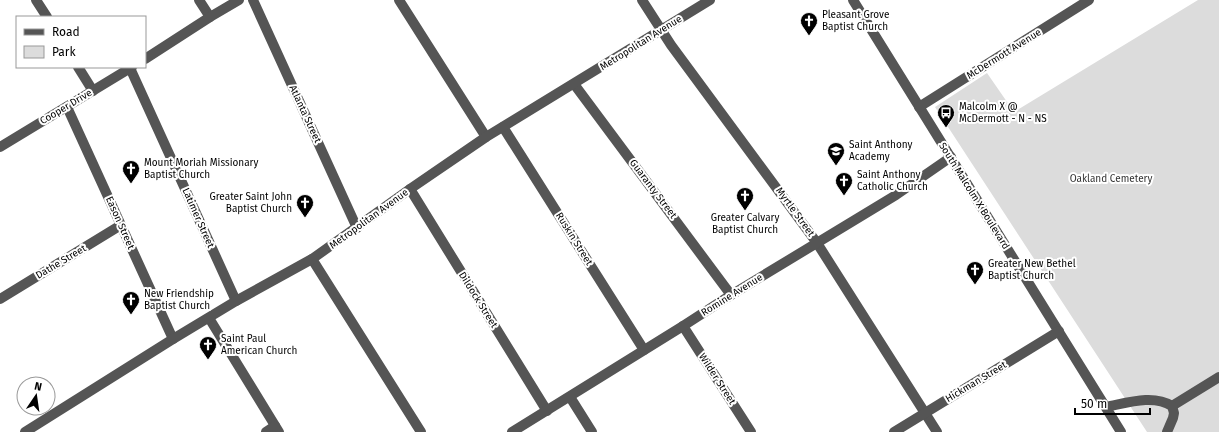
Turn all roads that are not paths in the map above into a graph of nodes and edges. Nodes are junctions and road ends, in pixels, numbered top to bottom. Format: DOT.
graph roads {
  1 [pos="36,0"];
  2 [pos="199,0"];
  3 [pos="240,0"];
  4 [pos="253,0"];
  5 [pos="399,0"];
  6 [pos="642,0"];
  7 [pos="710,0"];
  8 [pos="853,0"];
  9 [pos="1089,0"];
  10 [pos="46,16"];
  11 [pos="210,18"];
  12 [pos="661,30"];
  13 [pos="146,58"];
  14 [pos="79,68"];
  15 [pos="131,68"];
  16 [pos="574,84"];
  17 [pos="93,91"];
  18 [pos="67,107"];
  19 [pos="919,107"];
  20 [pos="503,127"];
  21 [pos="486,137"];
  22 [pos="0,147"];
  23 [pos="951,157"];
  24 [pos="410,189"];
  25 [pos="121,225"];
  26 [pos="357,228"];
  27 [pos="817,243"];
  28 [pos="312,259"];
  29 [pos="731,295"];
  30 [pos="0,299"];
  31 [pos="236,301"];
  32 [pos="209,318"];
  33 [pos="683,326"];
  34 [pos="1059,331"];
  35 [pos="173,339"];
  36 [pos="644,350"];
  37 [pos="1219,377"];
  38 [pos="570,397"];
  39 [pos="1172,406"];
  40 [pos="1106,407"];
  41 [pos="547,411"];
  42 [pos="925,413"];
  43 [pos="277,429"];
  44 [pos="25,432"];
  45 [pos="266,432"];
  46 [pos="421,432"];
  47 [pos="512,432"];
  48 [pos="592,432"];
  49 [pos="751,432"];
  50 [pos="894,432"];
  51 [pos="937,432"];
  52 [pos="1122,432"];
  53 [pos="1167,432"];
  1 -- 10 [label="street"];
  2 -- 11 [label="street"];
  3 -- 11 [label="street"];
  4 -- 26 [label="street, Atlanta Street"];
  5 -- 21 [label="street"];
  6 -- 12 [label="street, Myrtle Street"];
  7 -- 12 [label="street, Metropolitan Avenue"];
  8 -- 19 [label="street, South Malcolm X Boulevard"];
  9 -- 19 [label="street, McDermott Avenue"];
  11 -- 13 [label="street"];
  12 -- 16 [label="street, Metropolitan Avenue"];
  12 -- 27 [label="street, Myrtle Street"];
  14 -- 17 [label="street"];
  15 -- 17 [label="street, Cooper Drive"];
  15 -- 31 [label="street, Latimer Street"];
  16 -- 20 [label="street, Metropolitan Avenue"];
  16 -- 29 [label="street, Guaranty Street"];
  17 -- 18 [label="street, Cooper Drive"];
  18 -- 22 [label="street, Cooper Drive"];
  18 -- 25 [label="street, Eason Street"];
  19 -- 23 [label="street, South Malcolm X Boulevard"];
  20 -- 21 [label="street, Metropolitan Avenue"];
  20 -- 36 [label="street, Ruskin Street"];
  21 -- 24 [label="street, Metropolitan Avenue"];
  23 -- 27 [label="street, Romine Avenue"];
  23 -- 34 [label="street, South Malcolm X Boulevard"];
  24 -- 26 [label="street, Metropolitan Avenue"];
  24 -- 41 [label="street, Dildock Street"];
  25 -- 30 [label="street, Dathe Street"];
  25 -- 35 [label="street, Eason Street"];
  26 -- 28 [label="street, Metropolitan Avenue"];
  27 -- 29 [label="street, Romine Avenue"];
  27 -- 42 [label="street, Myrtle Street"];
  28 -- 31 [label="street, Metropolitan Avenue"];
  28 -- 46 [label="street"];
  29 -- 33 [label="street, Romine Avenue"];
  31 -- 32 [label="street, Metropolitan Avenue"];
  32 -- 35 [label="street, Metropolitan Avenue"];
  32 -- 43 [label="street"];
  33 -- 36 [label="street, Romine Avenue"];
  33 -- 49 [label="street, Wilder Street"];
  34 -- 40 [label="street, South Malcolm X Boulevard"];
  34 -- 42 [label="street, Hickman Street"];
  35 -- 44 [label="street, Metropolitan Avenue"];
  36 -- 38 [label="street, Romine Avenue"];
  37 -- 39 [label="street"];
  38 -- 41 [label="street, Romine Avenue"];
  38 -- 48 [label="street"];
  39 -- 40 [label="street"];
  39 -- 53 [label="street"];
  40 -- 52 [label="street, South Malcolm X Boulevard"];
  41 -- 47 [label="street, Romine Avenue"];
  42 -- 50 [label="street, Hickman Street"];
  42 -- 51 [label="street, Myrtle Street"];
  43 -- 45 [label="street"];
}
